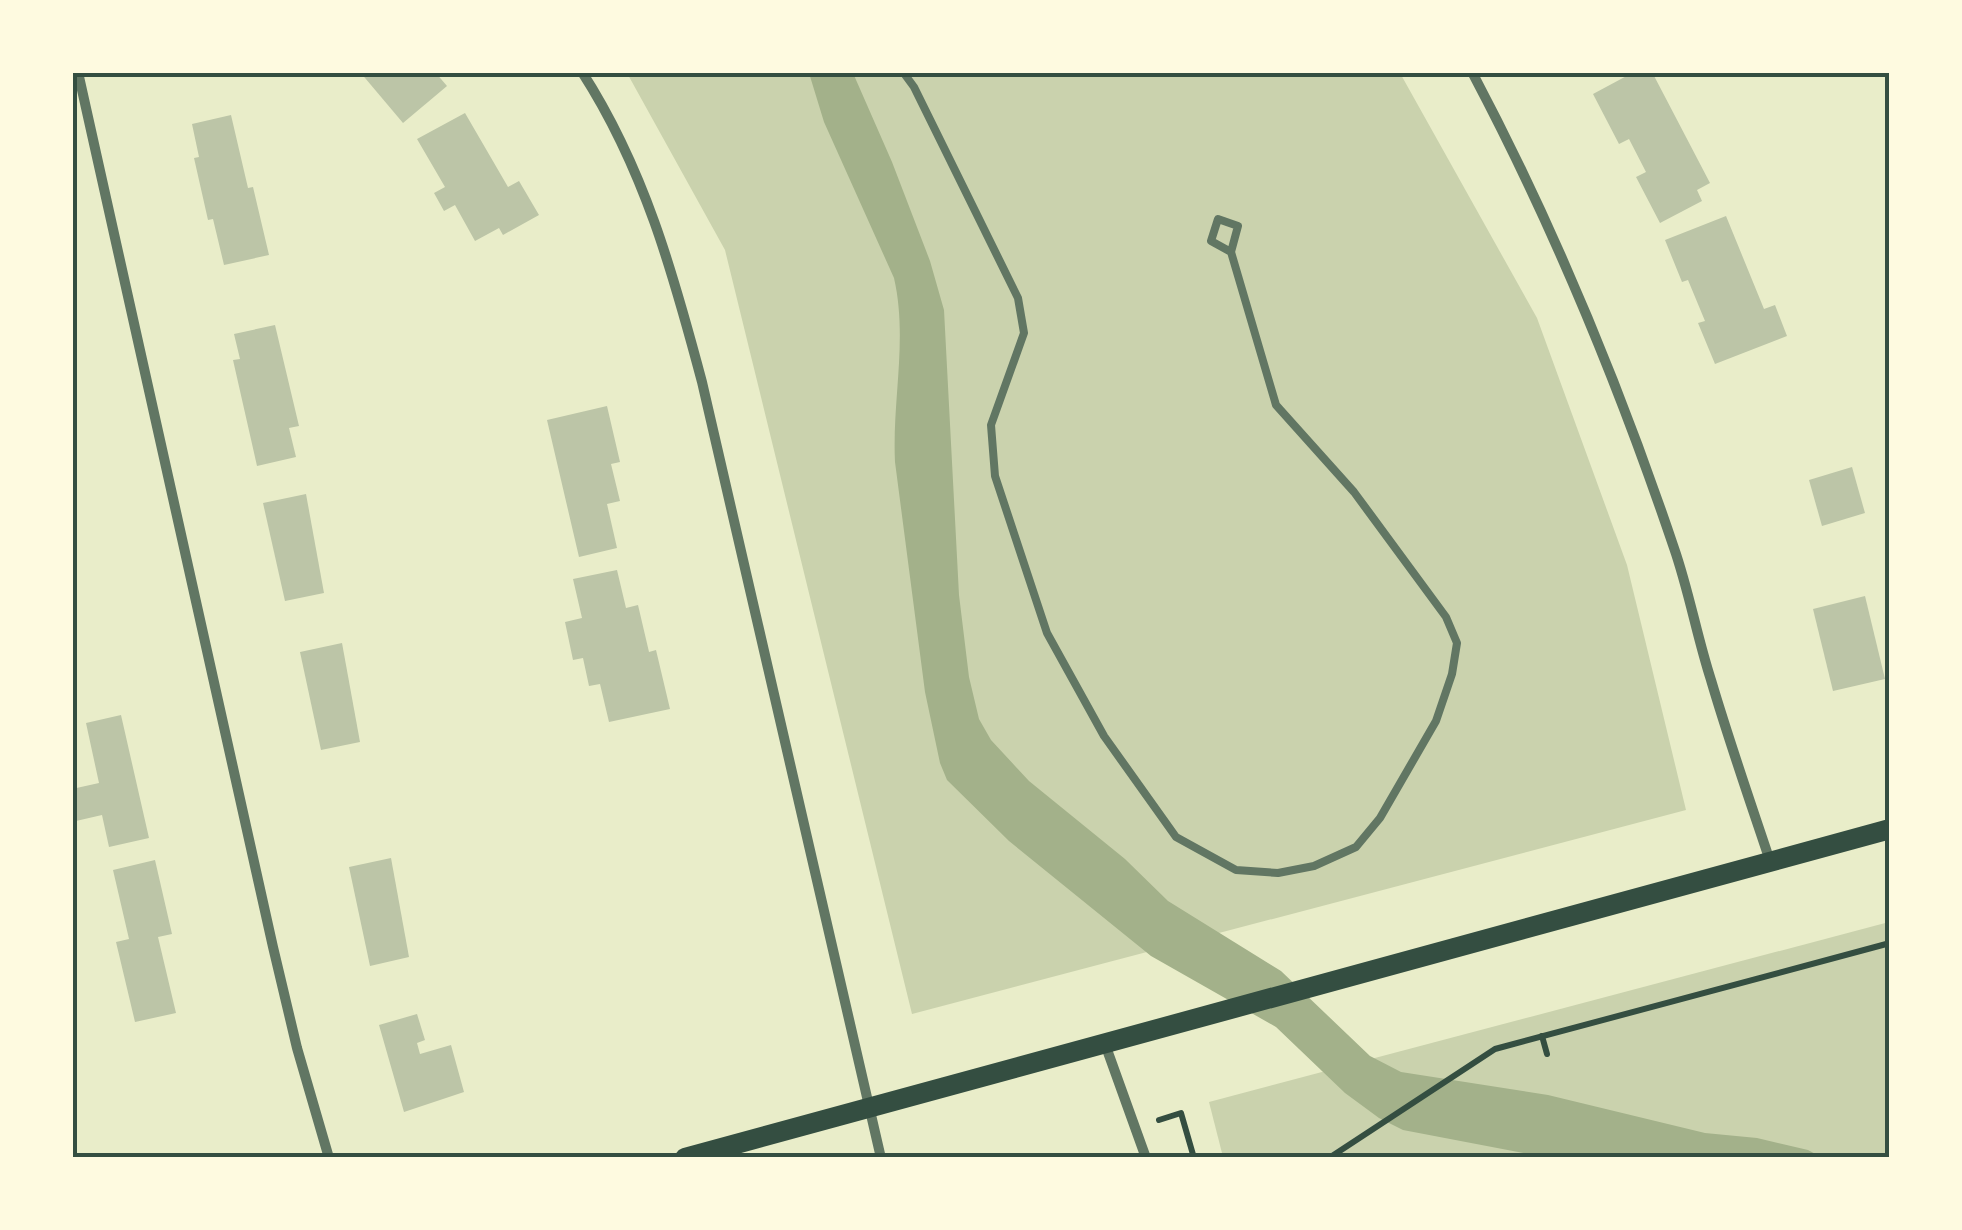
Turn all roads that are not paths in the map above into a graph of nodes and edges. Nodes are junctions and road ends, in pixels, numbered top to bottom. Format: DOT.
graph roads {
  1 [pos="78,72"];
  2 [pos="582,72"];
  3 [pos="904,72"];
  4 [pos="1472,72"];
  5 [pos="1232,252"];
  6 [pos="1890,829"];
  7 [pos="1770,861"];
  8 [pos="1105,1044"];
  9 [pos="872,1108"];
  10 [pos="329,1158"];
  11 [pos="685,1158"];
  12 [pos="882,1158"];
  13 [pos="1146,1158"];
  1 -- 10 [label="street"];
  2 -- 9 [label="street"];
  3 -- 5 [label="lane"];
  4 -- 7 [label="street"];
  5 -- 5 [label="lane"];
  6 -- 7 [label="main road"];
  7 -- 8 [label="main road"];
  8 -- 9 [label="main road"];
  8 -- 13 [label="street"];
  9 -- 11 [label="main road"];
  9 -- 12 [label="street"];
}
